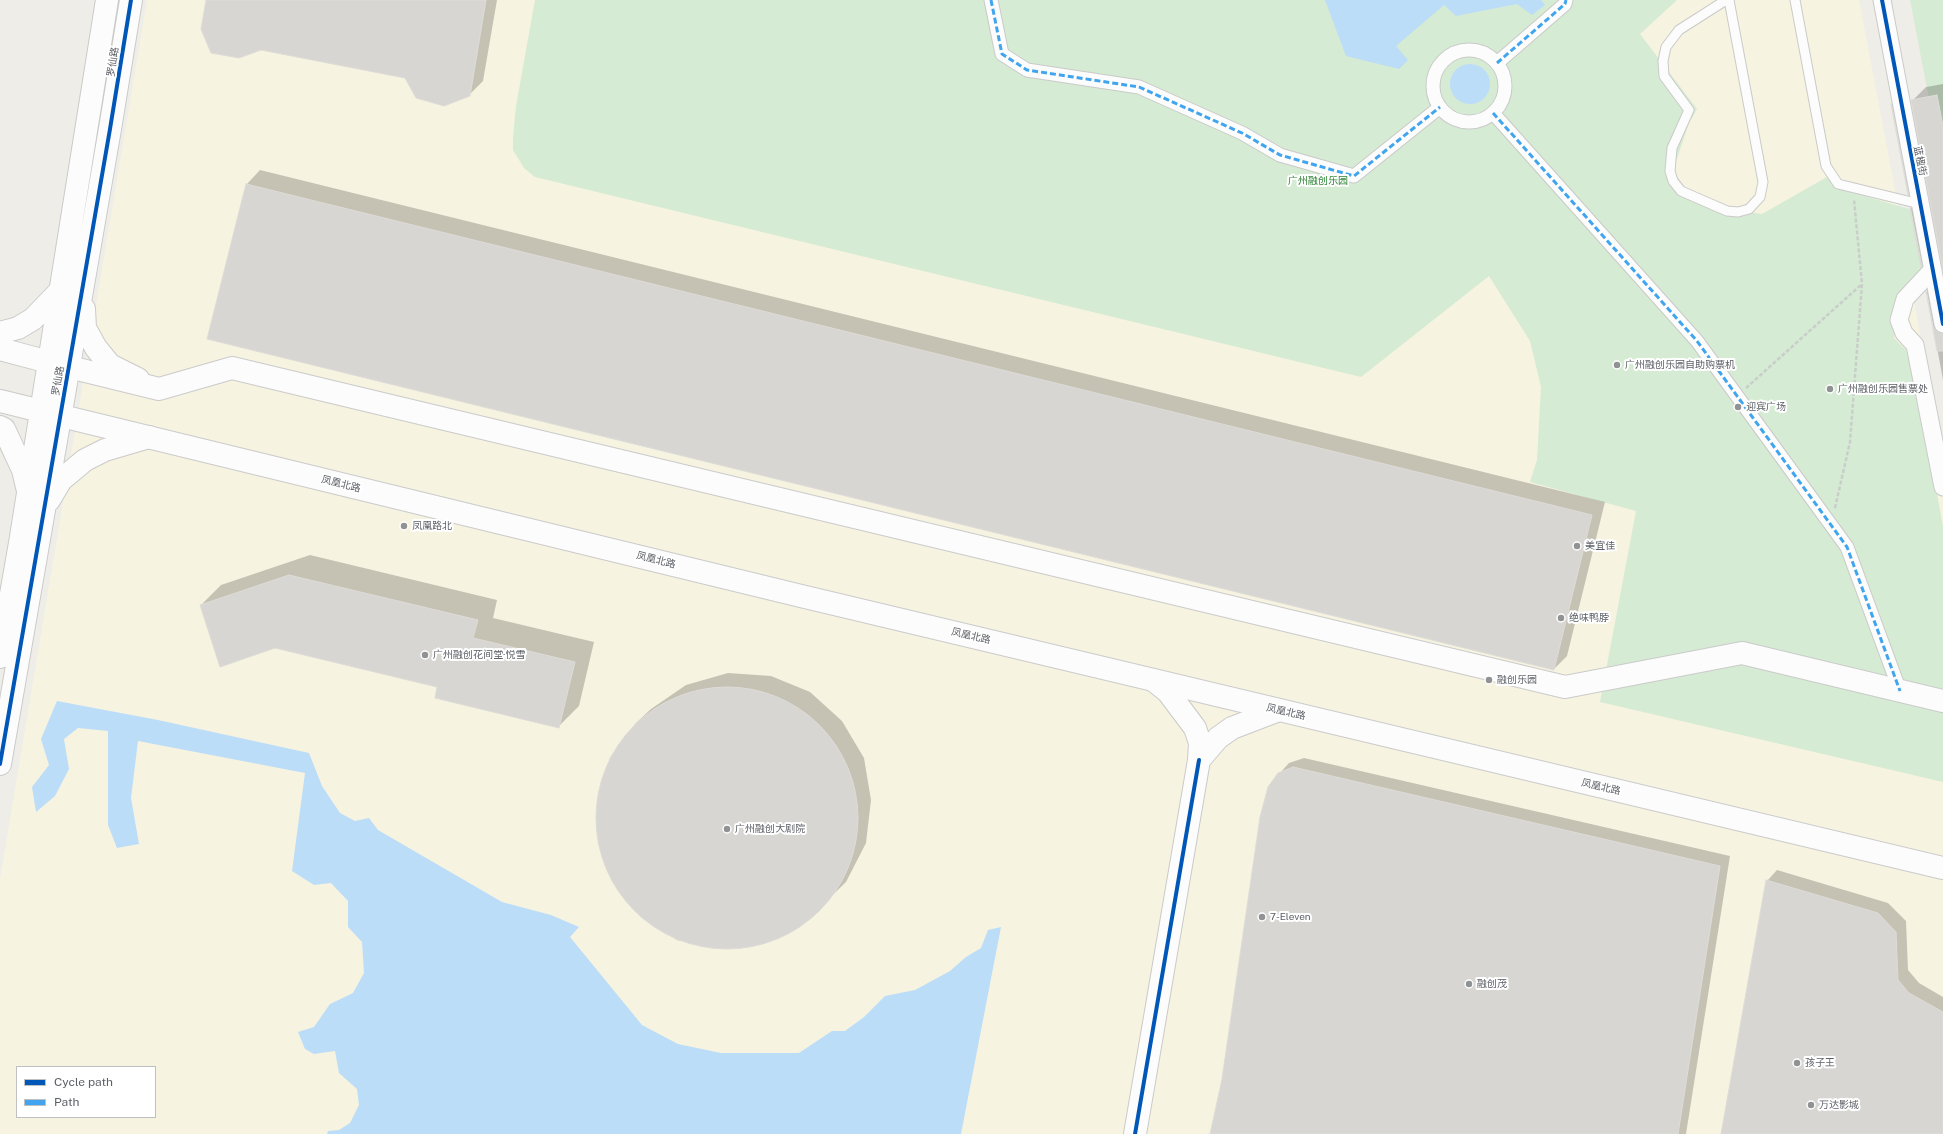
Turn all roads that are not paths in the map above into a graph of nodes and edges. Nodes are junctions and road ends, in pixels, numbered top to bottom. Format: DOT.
graph roads {
  1 [pos="107,0"];
  2 [pos="131,0"];
  3 [pos="991,0"];
  4 [pos="1566,0"];
  5 [pos="1726,0"];
  6 [pos="1729,0"];
  7 [pos="1795,0"];
  8 [pos="1882,0"];
  9 [pos="1497,63"];
  10 [pos="1440,108"];
  11 [pos="1493,113"];
  12 [pos="1920,204"];
  13 [pos="1932,269"];
  14 [pos="83,287"];
  15 [pos="60,291"];
  16 [pos="1943,324"];
  17 [pos="0,334"];
  18 [pos="0,350"];
  19 [pos="59,364"];
  20 [pos="159,389"];
  21 [pos="0,401"];
  22 [pos="51,413"];
  23 [pos="0,427"];
  24 [pos="149,437"];
  25 [pos="1943,487"];
  26 [pos="28,492"];
  27 [pos="44,508"];
  28 [pos="0,657"];
  29 [pos="1153,680"];
  30 [pos="1900,691"];
  31 [pos="1943,701"];
  32 [pos="1279,710"];
  33 [pos="1200,760"];
  34 [pos="0,764"];
  35 [pos="1943,868"];
  36 [pos="1135,1134"];
  1 -- 15 [label="main road, 罗仙路"];
  2 -- 14 [label="main road, 罗仙路"];
  3 -- 10 [label="street"];
  4 -- 9 [label="street"];
  5 -- 6 [label="lane"];
  7 -- 12 [label="lane"];
  8 -- 12 [label="street, 蓝楹街"];
  9 -- 10 [label="street"];
  9 -- 11 [label="street"];
  10 -- 11 [label="street"];
  11 -- 30 [label="street"];
  12 -- 13 [label="street, 蓝楹街"];
  13 -- 16 [label="street, 蓝楹街"];
  13 -- 25 [label="street"];
  14 -- 19 [label="main road, 罗仙路"];
  14 -- 20 [label="main road"];
  15 -- 17 [label="main road"];
  15 -- 19 [label="main road, 罗仙路"];
  18 -- 19 [label="main road"];
  19 -- 20 [label="main road"];
  19 -- 22 [label="main road, 罗仙路"];
  20 -- 30 [label="main road"];
  21 -- 22 [label="main road, 凤凰北路"];
  22 -- 24 [label="main road, 凤凰北路"];
  22 -- 26 [label="main road, 罗仙路"];
  22 -- 27 [label="main road, 罗仙路"];
  23 -- 26 [label="main road"];
  24 -- 27 [label="main road"];
  24 -- 29 [label="main road, 凤凰北路"];
  26 -- 28 [label="main road, 罗仙路"];
  27 -- 34 [label="main road, 罗仙路"];
  29 -- 32 [label="main road, 凤凰北路"];
  29 -- 33 [label="main road"];
  30 -- 31 [label="main road"];
  32 -- 33 [label="main road"];
  32 -- 35 [label="main road, 凤凰北路"];
  33 -- 36 [label="main road"];
}
